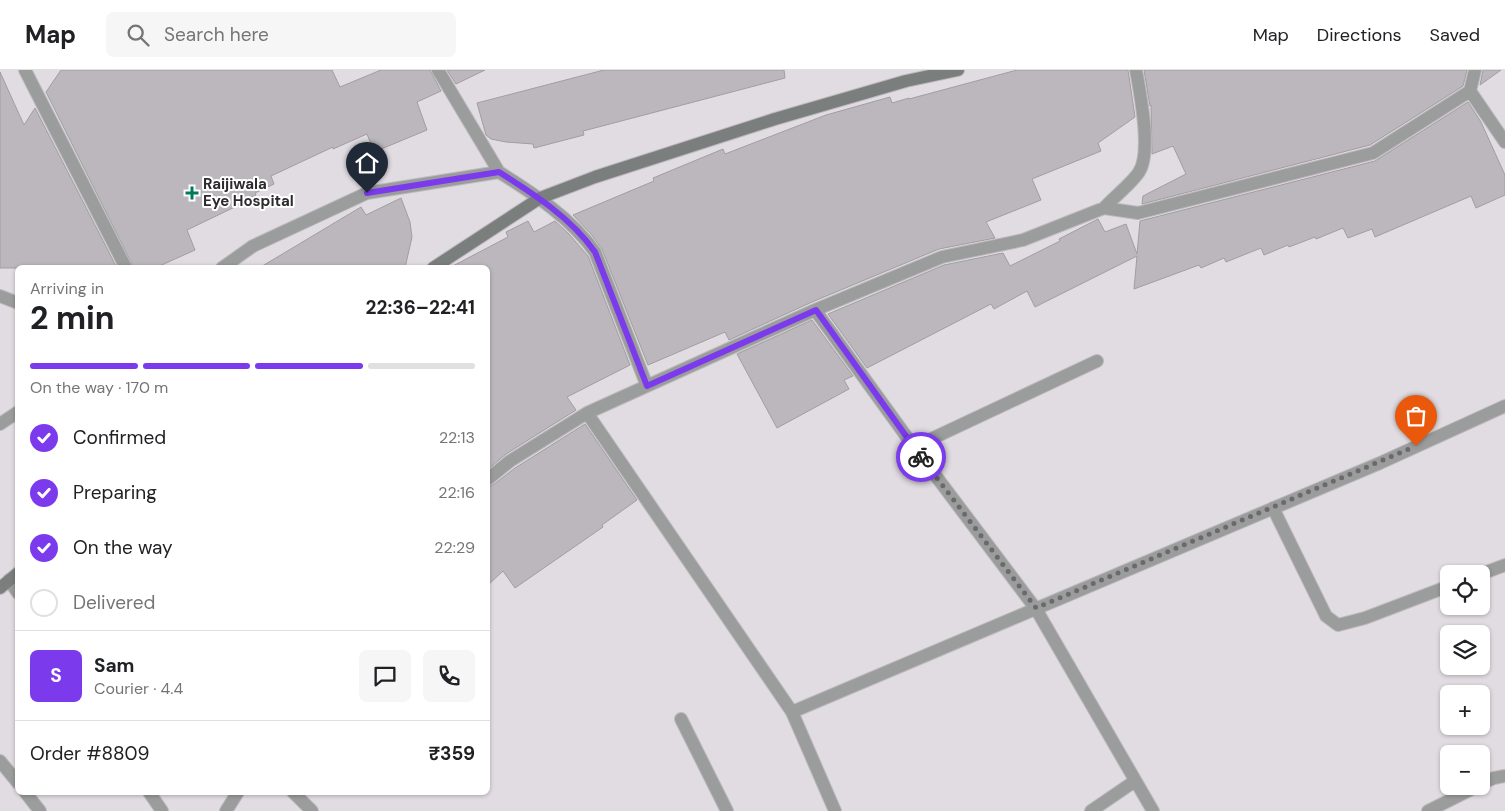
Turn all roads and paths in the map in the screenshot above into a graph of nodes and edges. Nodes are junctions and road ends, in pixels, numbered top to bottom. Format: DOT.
graph roads {
  1 [pos="25,70"];
  2 [pos="438,70"];
  3 [pos="958,70"];
  4 [pos="1136,70"];
  5 [pos="1476,70"];
  6 [pos="926,73"];
  7 [pos="1470,91"];
  8 [pos="1505,142"];
  9 [pos="499,172"];
  10 [pos="540,198"];
  11 [pos="1104,208"];
  12 [pos="124,265"];
  13 [pos="226,265"];
  14 [pos="438,265"];
  15 [pos="0,296"];
  16 [pos="15,302"];
  17 [pos="816,310"];
  18 [pos="1097,360"];
  19 [pos="647,386"];
  20 [pos="1505,406"];
  21 [pos="587,412"];
  22 [pos="15,414"];
  23 [pos="0,424"];
  24 [pos="914,447"];
  25 [pos="490,477"];
  26 [pos="1273,508"];
  27 [pos="1505,565"];
  28 [pos="1490,571"];
  29 [pos="1440,589"];
  30 [pos="1036,608"];
  31 [pos="792,712"];
  32 [pos="682,719"];
  33 [pos="0,761"];
  34 [pos="1505,776"];
  35 [pos="15,779"];
  36 [pos="1135,780"];
  37 [pos="1490,780"];
  38 [pos="27,795"];
  39 [pos="151,795"];
  40 [pos="236,795"];
  41 [pos="296,795"];
  42 [pos="1460,795"];
  43 [pos="40,811"];
  44 [pos="162,811"];
  45 [pos="226,811"];
  46 [pos="312,811"];
  47 [pos="727,811"];
  48 [pos="834,811"];
  49 [pos="1091,811"];
  50 [pos="1153,811"];
  51 [pos="1428,811"];
  1 -- 12 [label="street"];
  2 -- 9 [label="street"];
  3 -- 6 [label="main road"];
  4 -- 11 [label="street"];
  5 -- 7 [label="street"];
  6 -- 10 [label="main road"];
  7 -- 8 [label="street"];
  7 -- 11 [label="street"];
  9 -- 10 [label="street"];
  9 -- 13 [label="street"];
  10 -- 14 [label="main road"];
  10 -- 19 [label="street"];
  11 -- 17 [label="street"];
  15 -- 16 [label="street"];
  17 -- 19 [label="street"];
  17 -- 24 [label="street"];
  18 -- 24 [label="street"];
  19 -- 21 [label="street"];
  20 -- 26 [label="street"];
  21 -- 25 [label="street"];
  21 -- 31 [label="street"];
  22 -- 23 [label="street"];
  24 -- 30 [label="street"];
  26 -- 29 [label="street"];
  26 -- 30 [label="street"];
  27 -- 28 [label="street"];
  30 -- 31 [label="street"];
  30 -- 36 [label="street"];
  31 -- 48 [label="street"];
  32 -- 47 [label="street"];
  33 -- 35 [label="street"];
  34 -- 37 [label="street"];
  36 -- 49 [label="street"];
  36 -- 50 [label="street"];
  38 -- 43 [label="street"];
  39 -- 44 [label="street"];
  40 -- 45 [label="street"];
  41 -- 46 [label="street"];
  42 -- 51 [label="street"];
}
